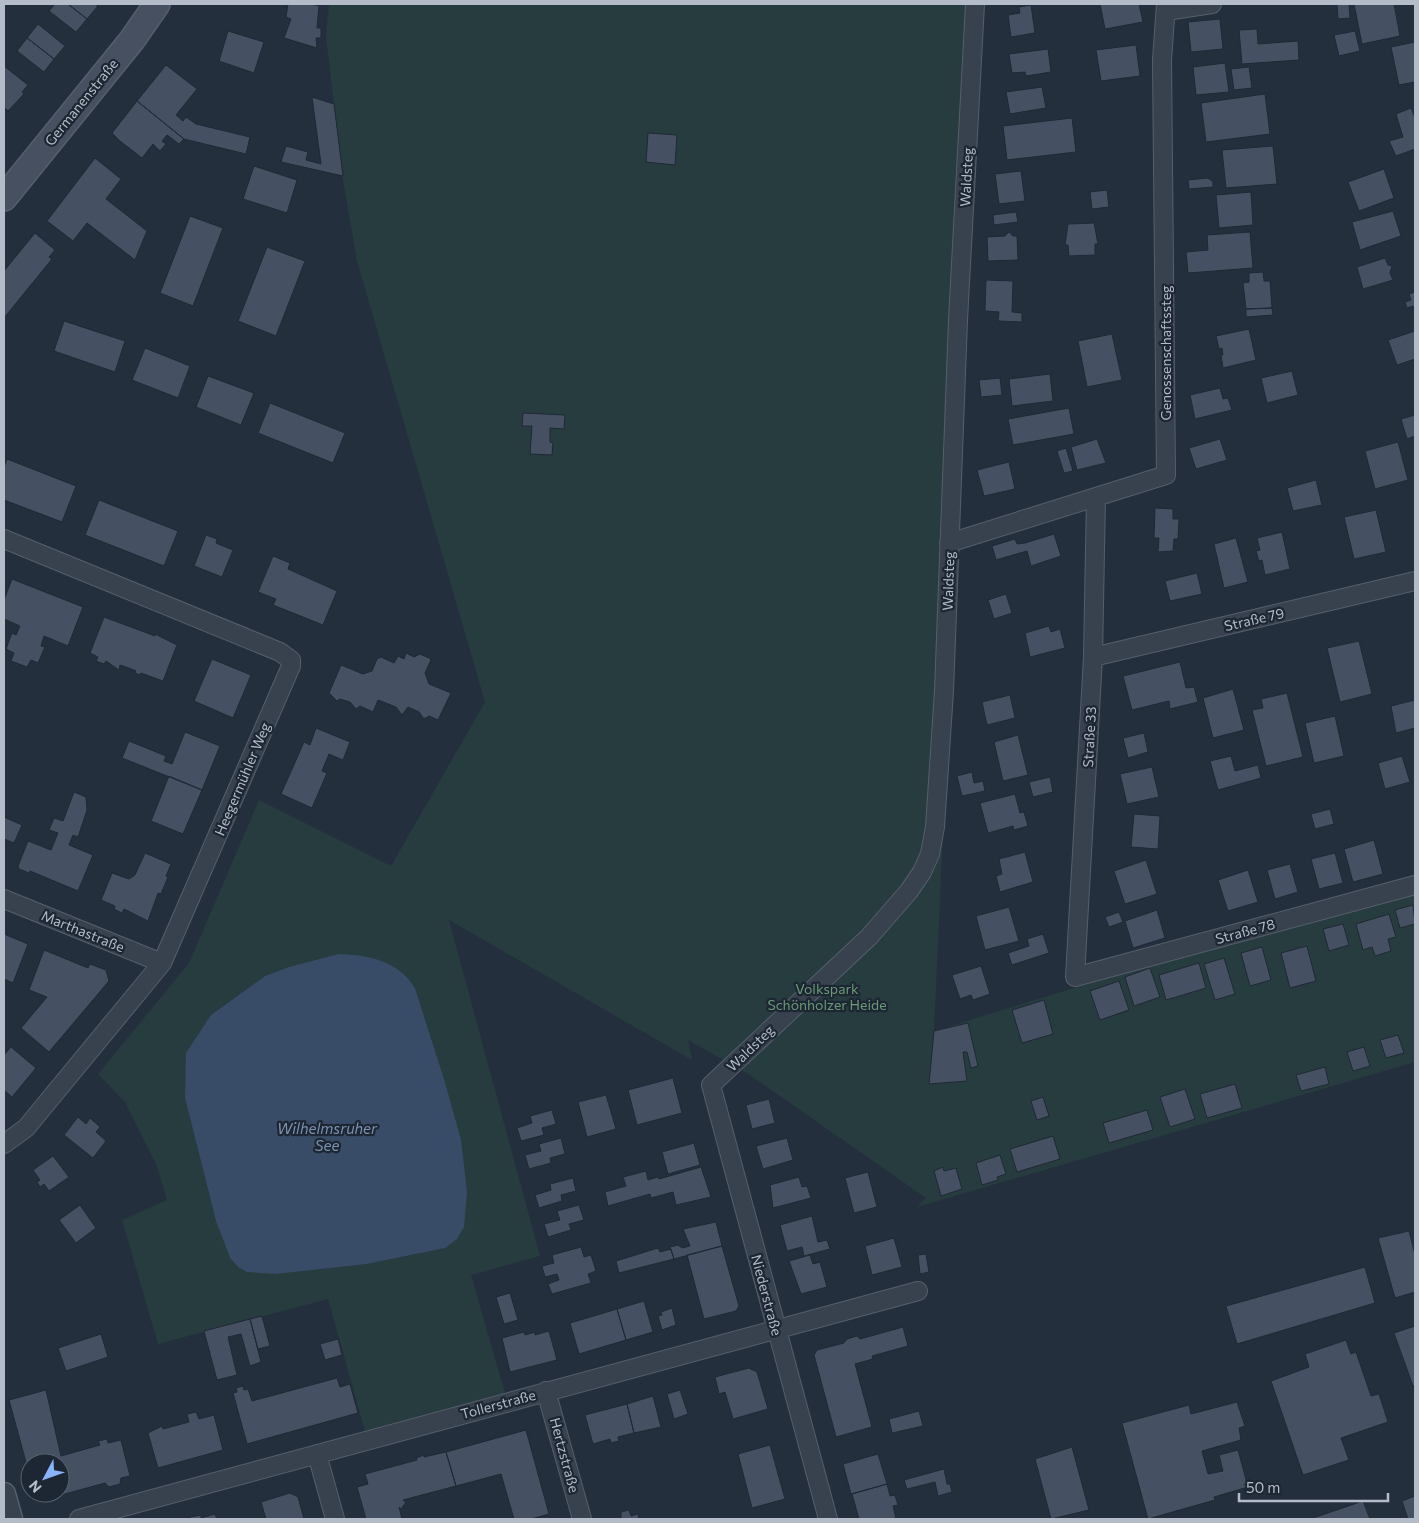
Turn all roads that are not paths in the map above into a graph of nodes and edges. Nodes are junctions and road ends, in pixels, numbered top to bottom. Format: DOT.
graph roads {
  1 [pos="157,4"];
  2 [pos="975,4"];
  3 [pos="1212,4"];
  4 [pos="1166,7"];
  5 [pos="4,198"];
  6 [pos="1096,497"];
  7 [pos="4,539"];
  8 [pos="949,543"];
  9 [pos="1415,581"];
  10 [pos="1093,657"];
  11 [pos="1415,885"];
  12 [pos="4,899"];
  13 [pos="162,963"];
  14 [pos="1075,977"];
  15 [pos="722,1074"];
  16 [pos="4,1144"];
  17 [pos="918,1291"];
  18 [pos="776,1330"];
  19 [pos="546,1391"];
  20 [pos="317,1454"];
  21 [pos="4,1494"];
  22 [pos="12,1519"];
  23 [pos="79,1519"];
  24 [pos="334,1519"];
  25 [pos="582,1519"];
  26 [pos="828,1519"];
  1 -- 5 [label="main road, Germanenstraße"];
  2 -- 8 [label="street, Waldsteg"];
  3 -- 4 [label="street"];
  4 -- 6 [label="street, Genossenschaftssteg"];
  6 -- 8 [label="street, Genossenschaftssteg"];
  6 -- 10 [label="street, Straße 33"];
  7 -- 13 [label="street, Heegermühler Weg"];
  8 -- 15 [label="street, Waldsteg"];
  9 -- 10 [label="street, Straße 79"];
  10 -- 14 [label="street, Straße 33"];
  11 -- 14 [label="street, Straße 78"];
  12 -- 13 [label="street, Marthastraße"];
  13 -- 16 [label="street, Heegermühler Weg"];
  15 -- 18 [label="street, Niederstraße"];
  17 -- 18 [label="street, Tollerstraße"];
  18 -- 19 [label="street, Tollerstraße"];
  18 -- 26 [label="street, Niederstraße"];
  19 -- 20 [label="street, Tollerstraße"];
  19 -- 25 [label="street, Hertzstraße"];
  20 -- 23 [label="street, Tollerstraße"];
  20 -- 24 [label="street"];
  21 -- 22 [label="street"];
}
